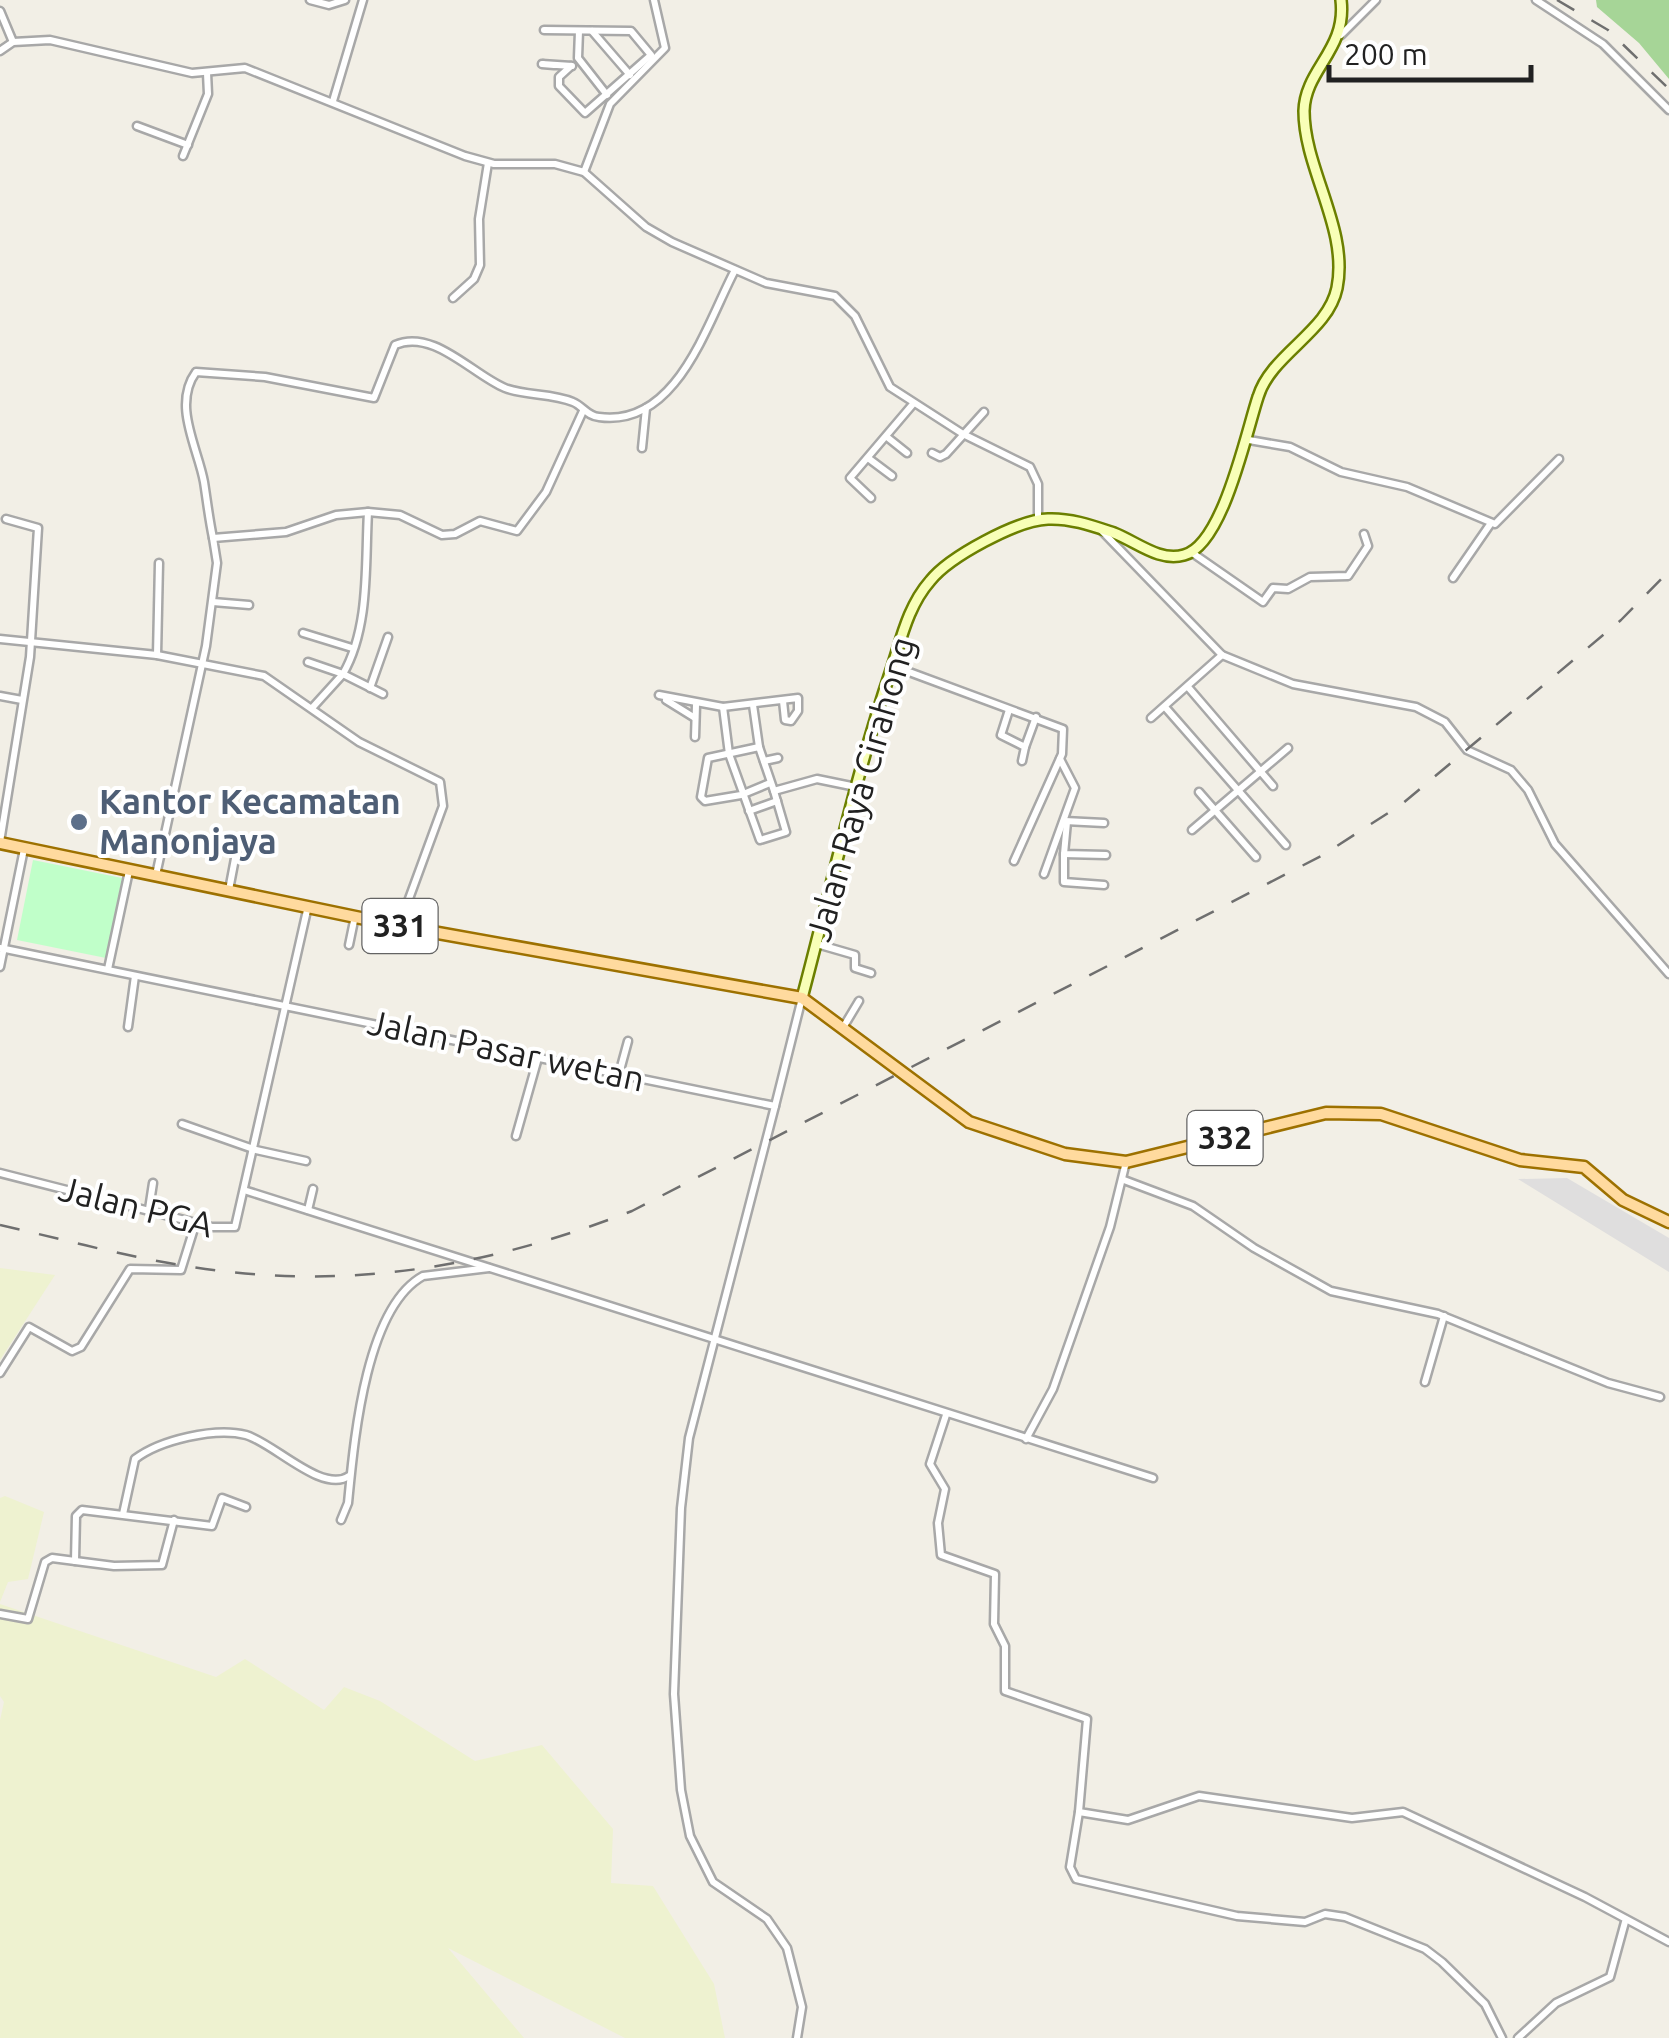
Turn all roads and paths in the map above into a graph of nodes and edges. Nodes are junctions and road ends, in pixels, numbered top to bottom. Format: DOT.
graph roads {
  1 [pos="310,0"];
  2 [pos="345,0"];
  3 [pos="654,0"];
  4 [pos="1342,0"];
  5 [pos="1376,0"];
  6 [pos="1536,0"];
  7 [pos="359,2"];
  8 [pos="0,11"];
  9 [pos="544,30"];
  10 [pos="579,31"];
  11 [pos="592,31"];
  12 [pos="1341,35"];
  13 [pos="13,42"];
  14 [pos="0,51"];
  15 [pos="554,64"];
  16 [pos="570,66"];
  17 [pos="583,66"];
  18 [pos="207,74"];
  19 [pos="630,75"];
  20 [pos="608,100"];
  21 [pos="333,101"];
  22 [pos="1669,110"];
  23 [pos="137,126"];
  24 [pos="188,145"];
  25 [pos="184,156"];
  26 [pos="488,163"];
  27 [pos="584,172"];
  28 [pos="736,270"];
  29 [pos="453,298"];
  30 [pos="913,404"];
  31 [pos="646,408"];
  32 [pos="583,410"];
  33 [pos="984,412"];
  34 [pos="964,434"];
  35 [pos="887,437"];
  36 [pos="1249,440"];
  37 [pos="642,448"];
  38 [pos="907,453"];
  39 [pos="932,454"];
  40 [pos="868,458"];
  41 [pos="1558,459"];
  42 [pos="892,476"];
  43 [pos="872,498"];
  44 [pos="368,512"];
  45 [pos="6,519"];
  46 [pos="1038,520"];
  47 [pos="1491,523"];
  48 [pos="1101,530"];
  49 [pos="1364,534"];
  50 [pos="213,538"];
  51 [pos="1191,552"];
  52 [pos="159,564"];
  53 [pos="1453,578"];
  54 [pos="213,602"];
  55 [pos="249,605"];
  56 [pos="303,632"];
  57 [pos="388,636"];
  58 [pos="0,639"];
  59 [pos="32,642"];
  60 [pos="352,648"];
  61 [pos="1222,655"];
  62 [pos="157,656"];
  63 [pos="200,662"];
  64 [pos="308,662"];
  65 [pos="893,666"];
  66 [pos="342,674"];
  67 [pos="370,688"];
  68 [pos="1188,688"];
  69 [pos="383,694"];
  70 [pos="0,696"];
  71 [pos="22,700"];
  72 [pos="783,701"];
  73 [pos="696,705"];
  74 [pos="754,705"];
  75 [pos="1165,706"];
  76 [pos="313,707"];
  77 [pos="723,707"];
  78 [pos="1009,710"];
  79 [pos="1036,717"];
  80 [pos="695,718"];
  81 [pos="1151,718"];
  82 [pos="695,737"];
  83 [pos="759,746"];
  84 [pos="1025,747"];
  85 [pos="1288,748"];
  86 [pos="729,754"];
  87 [pos="778,758"];
  88 [pos="1060,758"];
  89 [pos="764,761"];
  90 [pos="1022,761"];
  91 [pos="1260,772"];
  92 [pos="1273,786"];
  93 [pos="772,787"];
  94 [pos="857,787"];
  95 [pos="1238,791"];
  96 [pos="1199,792"];
  97 [pos="741,795"];
  98 [pos="777,801"];
  99 [pos="749,811"];
  100 [pos="1215,811"];
  101 [pos="1066,821"];
  102 [pos="1104,823"];
  103 [pos="1192,830"];
  104 [pos="0,842"];
  105 [pos="1286,845"];
  106 [pos="24,848"];
  107 [pos="237,848"];
  108 [pos="1064,854"];
  109 [pos="1106,855"];
  110 [pos="1256,857"];
  111 [pos="1014,861"];
  112 [pos="129,871"];
  113 [pos="1044,874"];
  114 [pos="156,876"];
  115 [pos="1104,885"];
  116 [pos="229,891"];
  117 [pos="308,906"];
  118 [pos="356,915"];
  119 [pos="399,926"];
  120 [pos="817,944"];
  121 [pos="349,945"];
  122 [pos="2,948"];
  123 [pos="0,967"];
  124 [pos="108,969"];
  125 [pos="871,973"];
  126 [pos="1669,974"];
  127 [pos="135,976"];
  128 [pos="802,998"];
  129 [pos="859,1001"];
  130 [pos="286,1006"];
  131 [pos="844,1026"];
  132 [pos="128,1027"];
  133 [pos="628,1040"];
  134 [pos="538,1058"];
  135 [pos="619,1074"];
  136 [pos="775,1106"];
  137 [pos="182,1124"];
  138 [pos="516,1136"];
  139 [pos="256,1150"];
  140 [pos="306,1161"];
  141 [pos="1126,1162"];
  142 [pos="0,1173"];
  143 [pos="1124,1180"];
  144 [pos="153,1183"];
  145 [pos="313,1189"];
  146 [pos="247,1191"];
  147 [pos="148,1209"];
  148 [pos="308,1210"];
  149 [pos="196,1222"];
  150 [pos="1669,1222"];
  151 [pos="490,1268"];
  152 [pos="1444,1316"];
  153 [pos="714,1340"];
  154 [pos="0,1373"];
  155 [pos="1425,1382"];
  156 [pos="1660,1397"];
  157 [pos="946,1414"];
  158 [pos="1026,1438"];
  159 [pos="350,1476"];
  160 [pos="1153,1478"];
  161 [pos="246,1507"];
  162 [pos="123,1514"];
  163 [pos="174,1520"];
  164 [pos="340,1520"];
  165 [pos="75,1562"];
  166 [pos="0,1614"];
  167 [pos="1080,1812"];
  168 [pos="1624,1922"];
  169 [pos="1669,1942"];
  170 [pos="798,2038"];
  171 [pos="1502,2038"];
  172 [pos="1518,2038"];
  1 -- 2 [label="street"];
  3 -- 20 [label="street"];
  4 -- 12 [label="street"];
  5 -- 12 [label="street"];
  6 -- 22 [label="street"];
  7 -- 21 [label="street"];
  8 -- 13 [label="street"];
  9 -- 10 [label="street"];
  10 -- 11 [label="street"];
  10 -- 17 [label="street"];
  11 -- 19 [label="street"];
  11 -- 19 [label="street"];
  12 -- 36 [label="street"];
  13 -- 14 [label="street"];
  13 -- 18 [label="street"];
  15 -- 16 [label="street"];
  16 -- 17 [label="street"];
  16 -- 20 [label="street"];
  17 -- 20 [label="street"];
  18 -- 21 [label="street"];
  18 -- 24 [label="street"];
  19 -- 20 [label="street"];
  20 -- 27 [label="street"];
  21 -- 26 [label="street"];
  23 -- 24 [label="street"];
  24 -- 25 [label="street"];
  26 -- 27 [label="street"];
  26 -- 29 [label="street"];
  27 -- 28 [label="street"];
  28 -- 30 [label="street"];
  28 -- 31 [label="street"];
  30 -- 34 [label="street"];
  30 -- 35 [label="street"];
  31 -- 32 [label="street"];
  31 -- 37 [label="street"];
  32 -- 44 [label="street"];
  32 -- 50 [label="street"];
  33 -- 34 [label="street"];
  34 -- 39 [label="street"];
  34 -- 46 [label="street"];
  35 -- 38 [label="street"];
  35 -- 40 [label="street"];
  36 -- 47 [label="street"];
  36 -- 51 [label="street"];
  40 -- 42 [label="street"];
  40 -- 43 [label="street"];
  41 -- 47 [label="street"];
  44 -- 50 [label="street"];
  44 -- 60 [label="street"];
  45 -- 59 [label="street"];
  46 -- 48 [label="street"];
  46 -- 65 [label="street, Jalan Raya Cirahong"];
  47 -- 53 [label="street"];
  48 -- 51 [label="street"];
  48 -- 61 [label="street"];
  49 -- 51 [label="street"];
  50 -- 54 [label="street"];
  52 -- 62 [label="street"];
  54 -- 55 [label="street"];
  54 -- 63 [label="street"];
  56 -- 60 [label="street"];
  57 -- 67 [label="street"];
  58 -- 59 [label="street"];
  59 -- 62 [label="street"];
  59 -- 71 [label="street"];
  60 -- 66 [label="street"];
  61 -- 68 [label="street"];
  61 -- 126 [label="street"];
  62 -- 63 [label="street"];
  63 -- 76 [label="street"];
  63 -- 114 [label="street"];
  64 -- 66 [label="street"];
  65 -- 78 [label="street"];
  65 -- 94 [label="street, Jalan Raya Cirahong"];
  66 -- 67 [label="street"];
  66 -- 76 [label="street"];
  67 -- 69 [label="street"];
  68 -- 75 [label="street"];
  68 -- 91 [label="street"];
  70 -- 71 [label="street"];
  71 -- 104 [label="street"];
  72 -- 74 [label="street"];
  73 -- 77 [label="street"];
  73 -- 80 [label="street"];
  73 -- 80 [label="street"];
  74 -- 77 [label="street"];
  74 -- 83 [label="street"];
  75 -- 81 [label="street"];
  75 -- 95 [label="street"];
  76 -- 119 [label="street"];
  77 -- 86 [label="street"];
  78 -- 79 [label="street"];
  78 -- 84 [label="street"];
  79 -- 84 [label="street"];
  79 -- 88 [label="street"];
  80 -- 82 [label="street"];
  83 -- 86 [label="street"];
  83 -- 89 [label="street"];
  84 -- 90 [label="street"];
  85 -- 91 [label="street"];
  86 -- 97 [label="street"];
  86 -- 97 [label="street"];
  87 -- 89 [label="street"];
  88 -- 101 [label="street"];
  88 -- 111 [label="street"];
  89 -- 93 [label="street"];
  91 -- 92 [label="street"];
  91 -- 95 [label="street"];
  93 -- 94 [label="street"];
  93 -- 97 [label="street"];
  93 -- 98 [label="street"];
  94 -- 120 [label="street, Jalan Raya Cirahong"];
  95 -- 100 [label="street"];
  95 -- 105 [label="street"];
  96 -- 100 [label="street"];
  97 -- 99 [label="street"];
  98 -- 99 [label="street"];
  98 -- 99 [label="street"];
  100 -- 103 [label="street"];
  100 -- 110 [label="street"];
  101 -- 102 [label="street"];
  101 -- 108 [label="street"];
  101 -- 113 [label="street"];
  104 -- 106 [label="main road, 331"];
  106 -- 112 [label="main road, 331"];
  106 -- 122 [label="street"];
  107 -- 116 [label="street"];
  108 -- 109 [label="street"];
  108 -- 115 [label="street"];
  112 -- 114 [label="main road, 331"];
  112 -- 124 [label="street"];
  114 -- 116 [label="main road, 331"];
  116 -- 117 [label="main road, 331"];
  117 -- 118 [label="main road, 331"];
  117 -- 130 [label="street"];
  118 -- 119 [label="main road, 331"];
  118 -- 121 [label="street"];
  119 -- 128 [label="main road, 331"];
  120 -- 125 [label="street"];
  120 -- 128 [label="street, Jalan Raya Cirahong"];
  122 -- 123 [label="street"];
  122 -- 124 [label="street, Jalan Pasar wetan"];
  124 -- 127 [label="street, Jalan Pasar wetan"];
  127 -- 130 [label="street, Jalan Pasar wetan"];
  127 -- 132 [label="street"];
  128 -- 131 [label="main road, 332"];
  128 -- 136 [label="street"];
  129 -- 131 [label="street"];
  130 -- 134 [label="street, Jalan Pasar wetan"];
  130 -- 139 [label="street"];
  131 -- 141 [label="main road, 332"];
  133 -- 135 [label="street"];
  134 -- 135 [label="street, Jalan Pasar wetan"];
  134 -- 138 [label="street"];
  135 -- 136 [label="street, Jalan Pasar wetan"];
  136 -- 153 [label="street"];
  137 -- 139 [label="street"];
  139 -- 140 [label="street"];
  139 -- 146 [label="street"];
  141 -- 143 [label="street"];
  141 -- 150 [label="main road, 332"];
  142 -- 147 [label="street, Jalan PGA"];
  143 -- 152 [label="street"];
  143 -- 158 [label="street"];
  144 -- 147 [label="street"];
  145 -- 148 [label="street"];
  146 -- 148 [label="street"];
  146 -- 149 [label="street, Jalan PGA"];
  147 -- 149 [label="street, Jalan PGA"];
  148 -- 151 [label="street"];
  149 -- 154 [label="street"];
  151 -- 153 [label="street"];
  151 -- 159 [label="street"];
  152 -- 155 [label="street"];
  152 -- 156 [label="street"];
  153 -- 157 [label="street"];
  153 -- 170 [label="street"];
  157 -- 158 [label="street"];
  157 -- 167 [label="street"];
  158 -- 160 [label="street"];
  159 -- 162 [label="street"];
  159 -- 164 [label="street"];
  161 -- 163 [label="street"];
  162 -- 163 [label="street"];
  162 -- 165 [label="street"];
  163 -- 165 [label="street"];
  165 -- 166 [label="street"];
  167 -- 168 [label="street"];
  167 -- 171 [label="street"];
  168 -- 169 [label="street"];
  168 -- 172 [label="street"];
}
